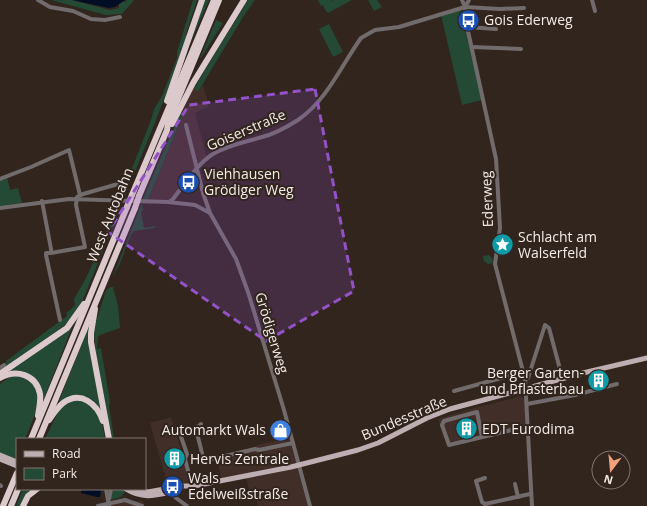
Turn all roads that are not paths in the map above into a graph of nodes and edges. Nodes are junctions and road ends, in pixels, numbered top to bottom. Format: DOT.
graph roads {
  1 [pos="38,0"];
  2 [pos="202,0"];
  3 [pos="214,0"];
  4 [pos="219,0"];
  5 [pos="244,0"];
  6 [pos="462,0"];
  7 [pos="469,0"];
  8 [pos="592,0"];
  9 [pos="465,7"];
  10 [pos="524,8"];
  11 [pos="595,11"];
  12 [pos="120,18"];
  13 [pos="468,27"];
  14 [pos="496,29"];
  15 [pos="472,47"];
  16 [pos="521,50"];
  17 [pos="186,125"];
  18 [pos="167,130"];
  19 [pos="157,133"];
  20 [pos="197,169"];
  21 [pos="0,178"];
  22 [pos="125,182"];
  23 [pos="80,195"];
  24 [pos="76,199"];
  25 [pos="42,202"];
  26 [pos="168,202"];
  27 [pos="0,208"];
  28 [pos="210,213"];
  29 [pos="51,252"];
  30 [pos="91,294"];
  31 [pos="97,297"];
  32 [pos="60,320"];
  33 [pos="647,358"];
  34 [pos="523,372"];
  35 [pos="561,373"];
  36 [pos="0,374"];
  37 [pos="0,378"];
  38 [pos="525,379"];
  39 [pos="617,384"];
  40 [pos="525,390"];
  41 [pos="454,391"];
  42 [pos="527,404"];
  43 [pos="37,424"];
  44 [pos="201,424"];
  45 [pos="44,426"];
  46 [pos="528,426"];
  47 [pos="178,428"];
  48 [pos="482,437"];
  49 [pos="31,438"];
  50 [pos="39,438"];
  51 [pos="108,438"];
  52 [pos="108,438"];
  53 [pos="293,443"];
  54 [pos="0,455"];
  55 [pos="0,459"];
  56 [pos="16,462"];
  57 [pos="299,465"];
  58 [pos="16,466"];
  59 [pos="16,475"];
  60 [pos="485,478"];
  61 [pos="515,484"];
  62 [pos="190,486"];
  63 [pos="18,490"];
  64 [pos="36,490"];
  65 [pos="106,490"];
  66 [pos="111,490"];
  67 [pos="128,490"];
  68 [pos="139,490"];
  69 [pos="168,492"];
  70 [pos="530,494"];
  71 [pos="518,497"];
  72 [pos="109,505"];
  73 [pos="3,506"];
  74 [pos="11,506"];
  75 [pos="23,506"];
  76 [pos="98,506"];
  77 [pos="142,506"];
  78 [pos="187,506"];
  79 [pos="310,506"];
  80 [pos="532,506"];
  1 -- 12 [label="street"];
  2 -- 19 [label="highway"];
  3 -- 19 [label="highway, West Autobahn"];
  4 -- 18 [label="highway, West Autobahn"];
  5 -- 18 [label="highway"];
  6 -- 9 [label="street, Ederweg"];
  7 -- 9 [label="street"];
  8 -- 11 [label="street"];
  9 -- 10 [label="street, Goiserstraße"];
  9 -- 13 [label="street, Ederweg"];
  9 -- 20 [label="street, Goiserstraße"];
  13 -- 14 [label="street"];
  13 -- 15 [label="street, Ederweg"];
  15 -- 16 [label="street"];
  15 -- 34 [label="street, Ederweg"];
  17 -- 20 [label="street, Grödigerweg"];
  18 -- 31 [label="highway, West Autobahn, bridge"];
  19 -- 30 [label="highway, West Autobahn, bridge"];
  20 -- 26 [label="street, Goiserstraße"];
  20 -- 28 [label="street, Grödigerweg"];
  21 -- 23 [label="street"];
  22 -- 23 [label="street"];
  23 -- 24 [label="street"];
  24 -- 25 [label="street"];
  24 -- 26 [label="street"];
  24 -- 29 [label="street"];
  25 -- 27 [label="street"];
  25 -- 29 [label="street"];
  26 -- 28 [label="street"];
  28 -- 53 [label="street, Grödigerweg"];
  29 -- 32 [label="street"];
  30 -- 36 [label="highway"];
  30 -- 43 [label="highway, West Autobahn"];
  31 -- 45 [label="highway, West Autobahn"];
  31 -- 51 [label="highway"];
  33 -- 40 [label="main road, Bundesstraße"];
  34 -- 38 [label="street, Ederweg"];
  34 -- 41 [label="street"];
  35 -- 38 [label="street"];
  37 -- 43 [label="highway"];
  38 -- 40 [label="street, Ederweg"];
  39 -- 42 [label="street"];
  40 -- 42 [label="street, Ederweg"];
  40 -- 57 [label="main road, Bundesstraße"];
  42 -- 46 [label="street, Ederweg"];
  43 -- 49 [label="highway, West Autobahn"];
  44 -- 53 [label="street"];
  45 -- 50 [label="highway, West Autobahn"];
  45 -- 52 [label="highway"];
  46 -- 48 [label="street"];
  46 -- 70 [label="street, Ederweg"];
  47 -- 62 [label="street"];
  48 -- 48 [label="street"];
  53 -- 57 [label="street, Grödigerweg"];
  54 -- 56 [label="main road"];
  55 -- 58 [label="main road"];
  57 -- 62 [label="main road, Bundesstraße"];
  57 -- 79 [label="street, Grödigerweg"];
  59 -- 73 [label="highway"];
  60 -- 71 [label="street"];
  61 -- 71 [label="street"];
  62 -- 68 [label="main road, Bundesstraße"];
  62 -- 69 [label="main road, Bundesstraße"];
  63 -- 74 [label="highway"];
  64 -- 75 [label="highway"];
  65 -- 72 [label="street"];
  66 -- 72 [label="street"];
  67 -- 69 [label="main road, Bundesstraße"];
  69 -- 78 [label="street"];
  70 -- 71 [label="street"];
  70 -- 80 [label="street, Ederweg"];
  72 -- 76 [label="street"];
  72 -- 77 [label="street"];
}
